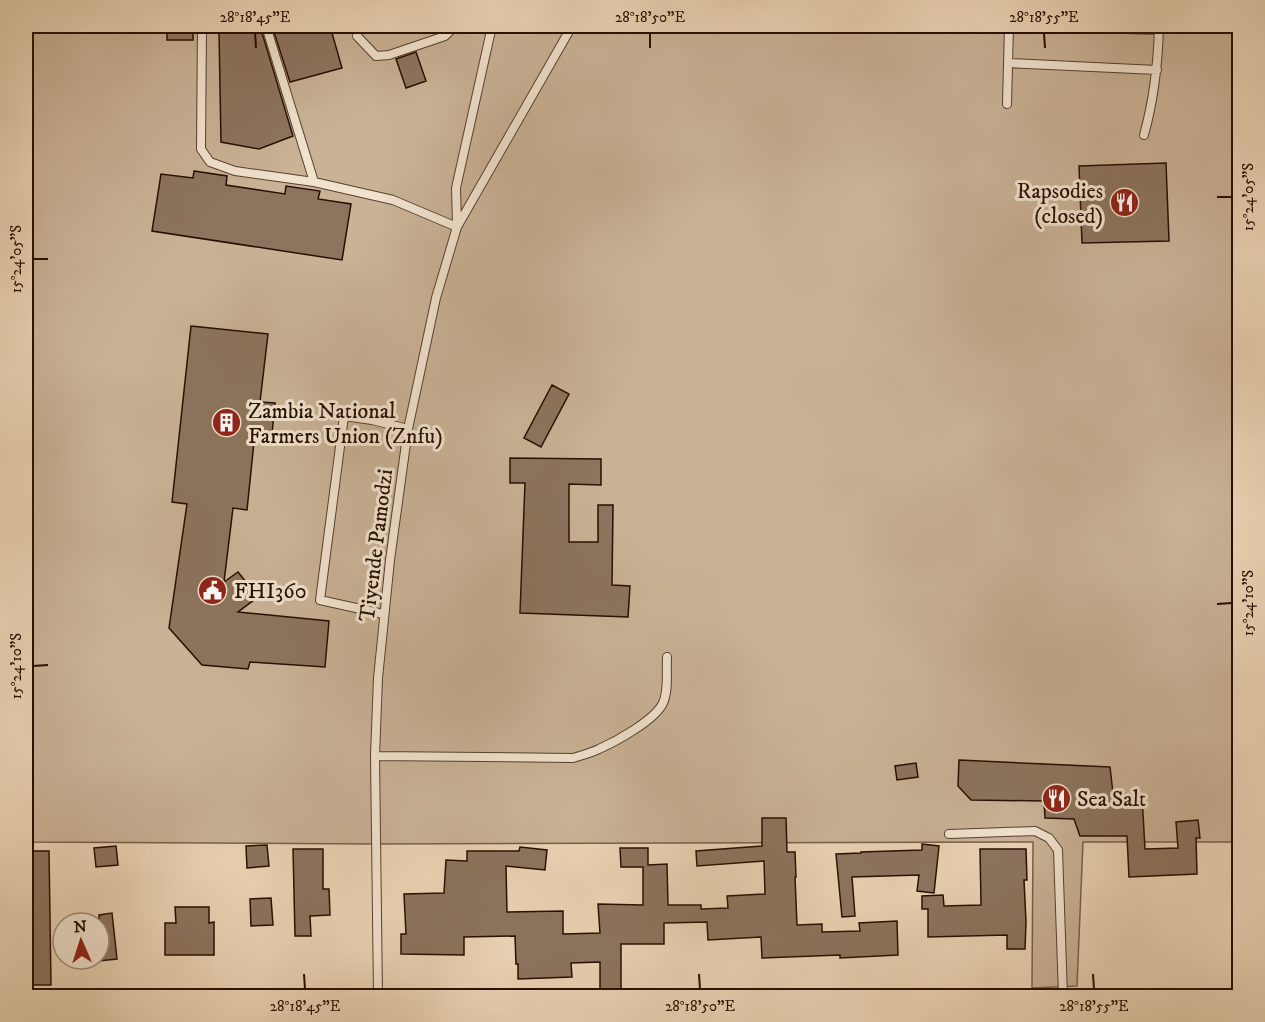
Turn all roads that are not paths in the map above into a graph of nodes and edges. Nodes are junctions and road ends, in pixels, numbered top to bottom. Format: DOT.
graph roads {
  1 [pos="201,26"];
  2 [pos="266,26"];
  3 [pos="453,26"];
  4 [pos="492,26"];
  5 [pos="572,26"];
  6 [pos="1009,26"];
  7 [pos="1024,26"];
  8 [pos="1159,28"];
  9 [pos="357,36"];
  10 [pos="1008,63"];
  11 [pos="1157,70"];
  12 [pos="1007,104"];
  13 [pos="1144,135"];
  14 [pos="314,182"];
  15 [pos="458,227"];
  16 [pos="408,429"];
  17 [pos="384,614"];
  18 [pos="667,657"];
  19 [pos="375,756"];
  20 [pos="949,834"];
  21 [pos="378,996"];
  22 [pos="1063,996"];
  1 -- 14 [label="lane"];
  2 -- 14 [label="lane"];
  3 -- 9 [label="lane"];
  4 -- 15 [label="lane"];
  5 -- 15 [label="lane, Tiyende Pamodzi"];
  6 -- 10 [label="lane"];
  7 -- 8 [label="lane"];
  8 -- 11 [label="lane"];
  10 -- 11 [label="lane"];
  10 -- 12 [label="lane"];
  11 -- 13 [label="lane"];
  14 -- 15 [label="lane"];
  15 -- 16 [label="lane, Tiyende Pamodzi"];
  16 -- 17 [label="lane, Tiyende Pamodzi"];
  16 -- 17 [label="lane"];
  17 -- 19 [label="lane, Tiyende Pamodzi"];
  18 -- 19 [label="lane"];
  19 -- 21 [label="lane, Tiyende Pamodzi"];
  20 -- 22 [label="lane"];
}
